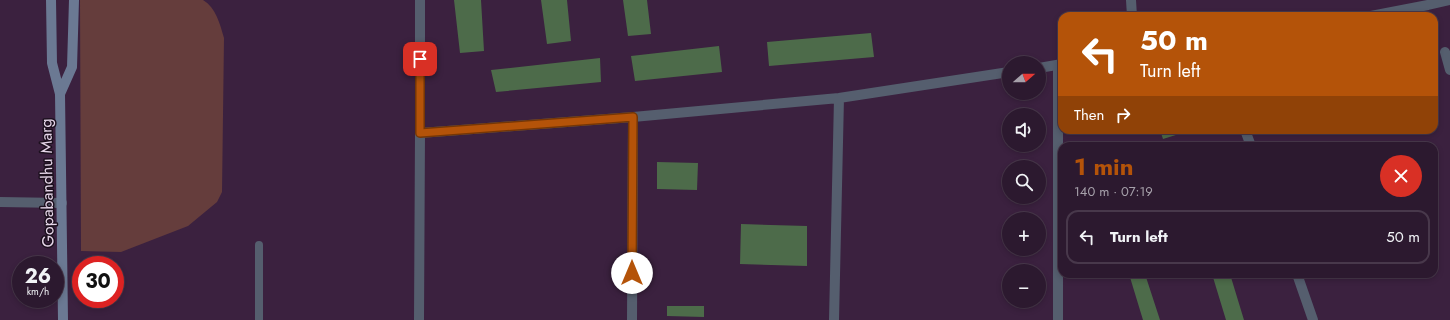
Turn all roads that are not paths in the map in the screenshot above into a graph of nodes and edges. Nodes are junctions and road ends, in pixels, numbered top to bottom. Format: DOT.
graph roads {
  1 [pos="51,0"];
  2 [pos="74,0"];
  3 [pos="420,0"];
  4 [pos="1131,0"];
  5 [pos="1449,0"];
  6 [pos="1132,12"];
  7 [pos="1390,12"];
  8 [pos="1445,52"];
  9 [pos="1058,64"];
  10 [pos="1046,67"];
  11 [pos="1450,70"];
  12 [pos="1002,73"];
  13 [pos="60,94"];
  14 [pos="839,98"];
  15 [pos="633,117"];
  16 [pos="420,133"];
  17 [pos="0,202"];
  18 [pos="62,203"];
  19 [pos="259,245"];
  20 [pos="1058,278"];
  21 [pos="1298,278"];
  22 [pos="63,320"];
  23 [pos="259,320"];
  24 [pos="419,320"];
  25 [pos="632,320"];
  26 [pos="834,320"];
  27 [pos="1058,320"];
  28 [pos="1313,320"];
  1 -- 13 [label="main road, Gopabandhu Marg"];
  2 -- 13 [label="main road, Gopabandhu Marg"];
  3 -- 16 [label="street"];
  4 -- 6 [label="street"];
  5 -- 7 [label="street"];
  8 -- 11 [label="street"];
  9 -- 10 [label="street"];
  12 -- 14 [label="street"];
  13 -- 18 [label="main road, Gopabandhu Marg"];
  14 -- 15 [label="street"];
  14 -- 26 [label="street"];
  15 -- 16 [label="street"];
  15 -- 25 [label="street"];
  16 -- 24 [label="street"];
  17 -- 18 [label="street"];
  18 -- 22 [label="main road, Gopabandhu Marg"];
  19 -- 23 [label="lane"];
  20 -- 27 [label="street"];
  21 -- 28 [label="street"];
}
